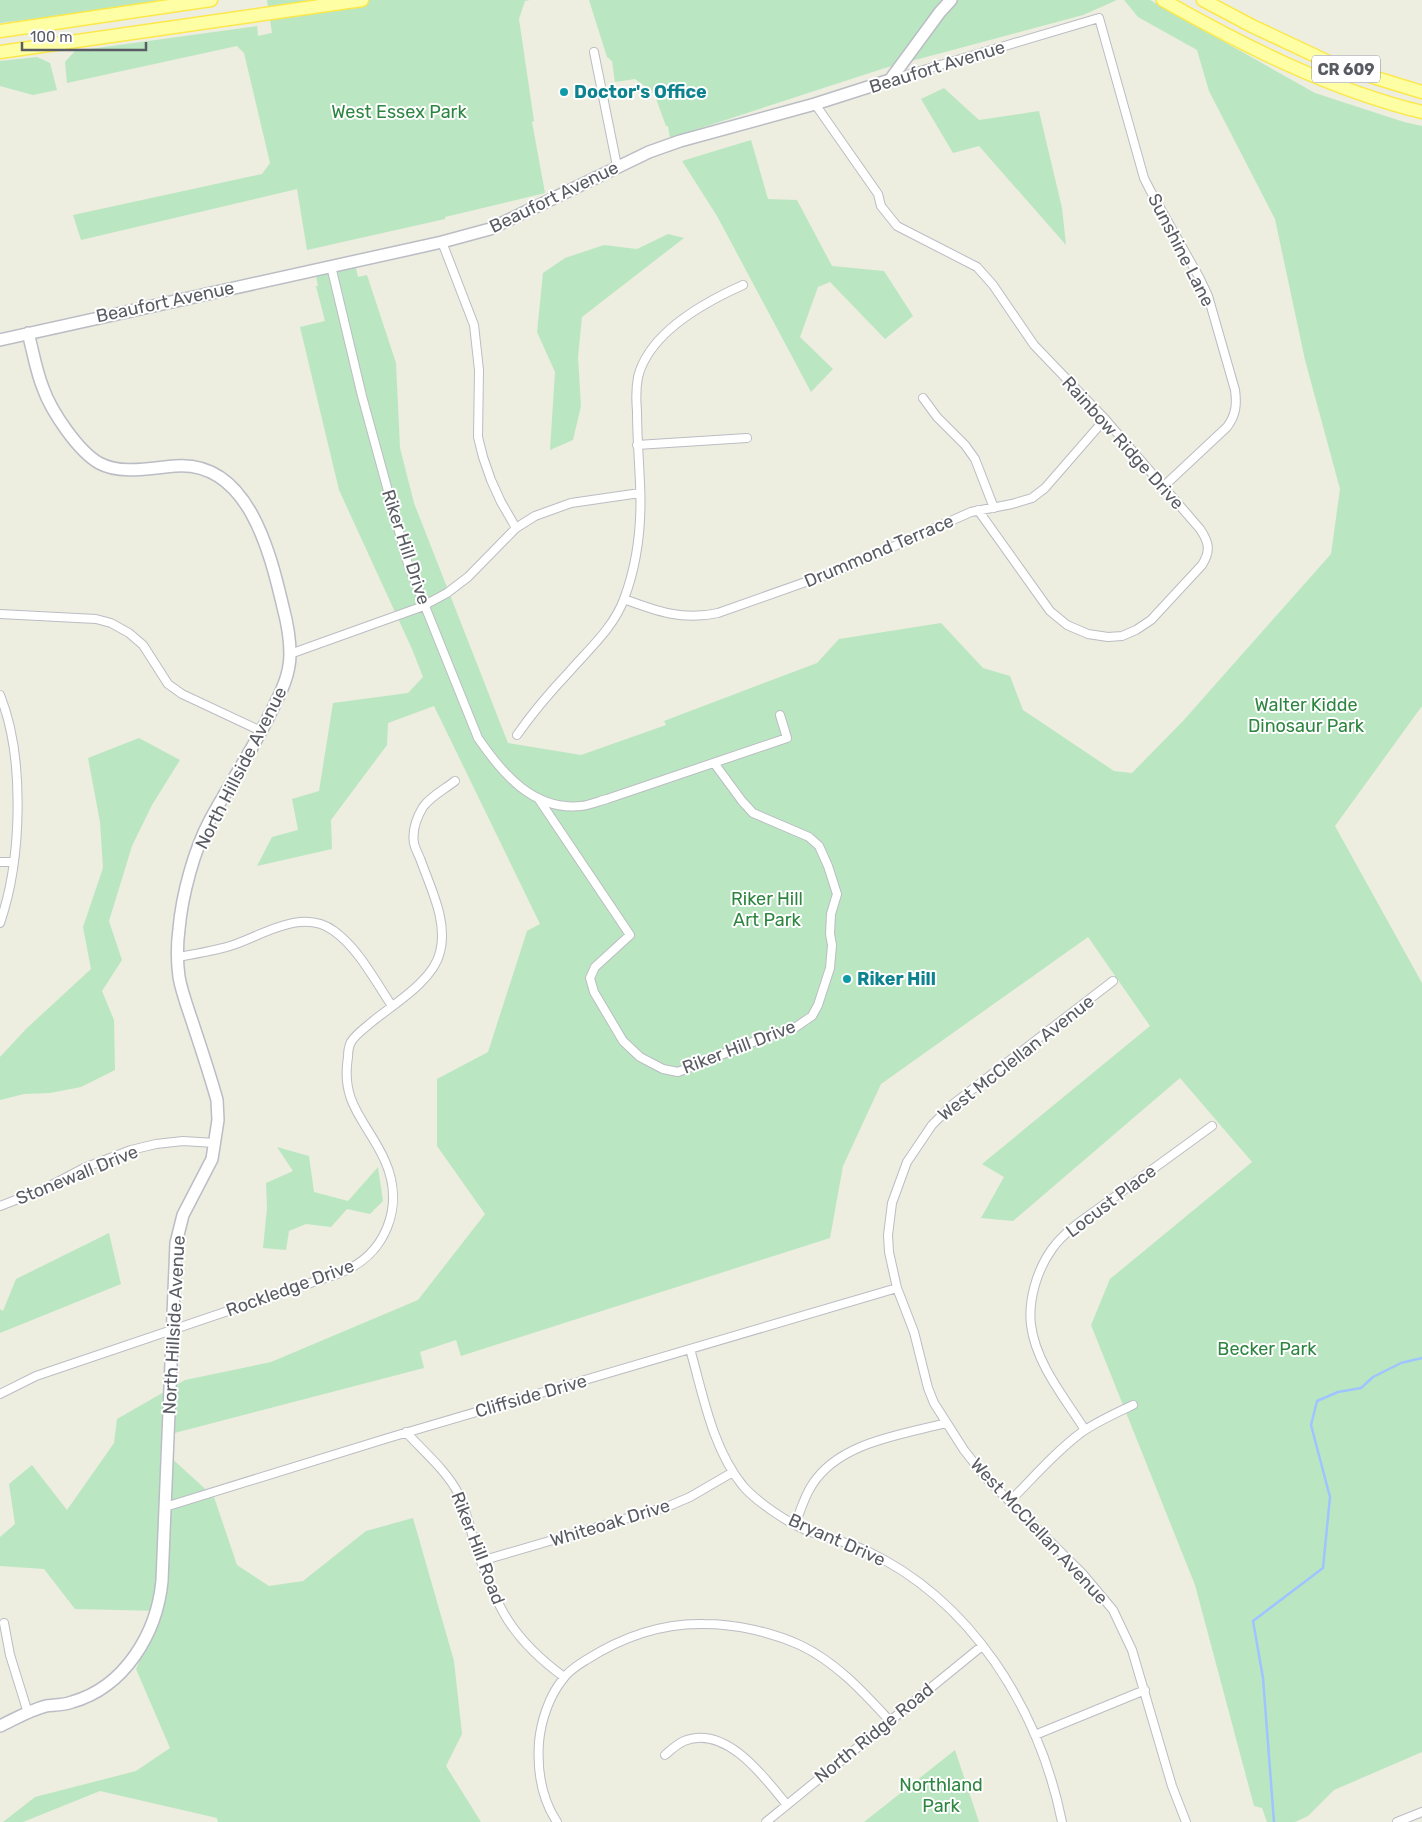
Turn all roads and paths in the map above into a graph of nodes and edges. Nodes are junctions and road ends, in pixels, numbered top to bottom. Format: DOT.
graph roads {
  1 [pos="211,0"];
  2 [pos="362,0"];
  3 [pos="951,0"];
  4 [pos="1163,0"];
  5 [pos="1203,0"];
  6 [pos="1099,18"];
  7 [pos="0,32"];
  8 [pos="0,52"];
  9 [pos="594,52"];
  10 [pos="890,80"];
  11 [pos="1422,92"];
  12 [pos="815,104"];
  13 [pos="1422,112"];
  14 [pos="617,166"];
  15 [pos="442,242"];
  16 [pos="331,266"];
  17 [pos="743,285"];
  18 [pos="28,333"];
  19 [pos="0,340"];
  20 [pos="923,398"];
  21 [pos="1105,419"];
  22 [pos="747,438"];
  23 [pos="637,445"];
  24 [pos="1164,486"];
  25 [pos="640,493"];
  26 [pos="994,508"];
  27 [pos="978,510"];
  28 [pos="516,528"];
  29 [pos="624,599"];
  30 [pos="424,605"];
  31 [pos="0,614"];
  32 [pos="290,654"];
  33 [pos="0,694"];
  34 [pos="780,715"];
  35 [pos="261,732"];
  36 [pos="517,735"];
  37 [pos="714,763"];
  38 [pos="455,781"];
  39 [pos="538,798"];
  40 [pos="0,862"];
  41 [pos="13,862"];
  42 [pos="0,923"];
  43 [pos="178,958"];
  44 [pos="1113,981"];
  45 [pos="392,1006"];
  46 [pos="1212,1126"];
  47 [pos="215,1143"];
  48 [pos="0,1206"];
  49 [pos="897,1288"];
  50 [pos="172,1329"];
  51 [pos="690,1349"];
  52 [pos="0,1394"];
  53 [pos="1133,1405"];
  54 [pos="946,1423"];
  55 [pos="1085,1430"];
  56 [pos="406,1432"];
  57 [pos="733,1472"];
  58 [pos="1010,1501"];
  59 [pos="165,1507"];
  60 [pos="795,1525"];
  61 [pos="481,1562"];
  62 [pos="4,1623"];
  63 [pos="982,1646"];
  64 [pos="564,1677"];
  65 [pos="1145,1690"];
  66 [pos="28,1712"];
  67 [pos="890,1720"];
  68 [pos="0,1726"];
  69 [pos="1035,1735"];
  70 [pos="665,1754"];
  71 [pos="787,1805"];
  72 [pos="1422,1812"];
  73 [pos="557,1822"];
  74 [pos="766,1822"];
  75 [pos="1062,1822"];
  76 [pos="1186,1822"];
  77 [pos="1397,1822"];
  1 -- 7 [label="main road"];
  2 -- 8 [label="main road"];
  3 -- 10 [label="street"];
  4 -- 13 [label="main road, CR 609"];
  5 -- 11 [label="main road, CR 609"];
  6 -- 10 [label="street, Beaufort Avenue"];
  6 -- 24 [label="street, Sunshine Lane"];
  9 -- 14 [label="street"];
  10 -- 12 [label="street, Beaufort Avenue"];
  12 -- 14 [label="street, Beaufort Avenue"];
  12 -- 21 [label="street, Rainbow Ridge Drive"];
  14 -- 15 [label="street, Beaufort Avenue"];
  15 -- 16 [label="street, Beaufort Avenue"];
  15 -- 28 [label="street"];
  16 -- 18 [label="street, Beaufort Avenue"];
  16 -- 30 [label="street, Riker Hill Drive"];
  17 -- 23 [label="street"];
  18 -- 19 [label="street, Beaufort Avenue"];
  18 -- 32 [label="street, North Hillside Avenue"];
  20 -- 26 [label="street"];
  21 -- 24 [label="street, Rainbow Ridge Drive"];
  21 -- 26 [label="street, Drummond Terrace"];
  22 -- 23 [label="street"];
  23 -- 25 [label="street"];
  24 -- 27 [label="street, Rainbow Ridge Drive"];
  25 -- 28 [label="street"];
  25 -- 29 [label="street"];
  26 -- 27 [label="street, Drummond Terrace"];
  27 -- 29 [label="street, Drummond Terrace"];
  28 -- 30 [label="street"];
  29 -- 36 [label="street"];
  30 -- 32 [label="street"];
  30 -- 39 [label="street, Riker Hill Drive"];
  31 -- 35 [label="street"];
  32 -- 35 [label="street, North Hillside Avenue"];
  33 -- 41 [label="street"];
  34 -- 37 [label="street, Riker Hill Drive"];
  35 -- 43 [label="street, North Hillside Avenue"];
  37 -- 39 [label="street, Riker Hill Drive"];
  37 -- 39 [label="street, Riker Hill Drive"];
  38 -- 45 [label="street, Rockledge Drive"];
  40 -- 41 [label="street"];
  41 -- 42 [label="street"];
  43 -- 45 [label="street"];
  43 -- 47 [label="street, North Hillside Avenue"];
  44 -- 49 [label="street, West McClellan Avenue"];
  45 -- 50 [label="street, Rockledge Drive"];
  46 -- 55 [label="street, Locust Place"];
  47 -- 48 [label="street, Stonewall Drive"];
  47 -- 50 [label="street, North Hillside Avenue"];
  49 -- 51 [label="street, Cliffside Drive"];
  49 -- 54 [label="street, West McClellan Avenue"];
  50 -- 52 [label="street, Rockledge Drive"];
  50 -- 59 [label="street, North Hillside Avenue"];
  51 -- 56 [label="street, Cliffside Drive"];
  51 -- 57 [label="street, Bryant Drive"];
  53 -- 55 [label="street"];
  54 -- 58 [label="street, West McClellan Avenue"];
  54 -- 60 [label="street"];
  55 -- 58 [label="street"];
  56 -- 59 [label="street, Cliffside Drive"];
  56 -- 61 [label="street, Riker Hill Road"];
  57 -- 60 [label="street, Bryant Drive"];
  57 -- 61 [label="street, Whiteoak Drive"];
  58 -- 65 [label="street, West McClellan Avenue"];
  59 -- 66 [label="street, North Hillside Avenue"];
  60 -- 63 [label="street, Bryant Drive"];
  61 -- 64 [label="street, Riker Hill Road"];
  62 -- 66 [label="street"];
  63 -- 67 [label="street, North Ridge Road"];
  63 -- 69 [label="street, Bryant Drive"];
  64 -- 67 [label="street"];
  64 -- 73 [label="street"];
  65 -- 69 [label="street"];
  65 -- 76 [label="street, West McClellan Avenue"];
  66 -- 68 [label="street, North Hillside Avenue"];
  67 -- 71 [label="street, North Ridge Road"];
  69 -- 75 [label="street, Bryant Drive"];
  70 -- 71 [label="street"];
  71 -- 74 [label="street, North Ridge Road"];
  72 -- 77 [label="street"];
}
